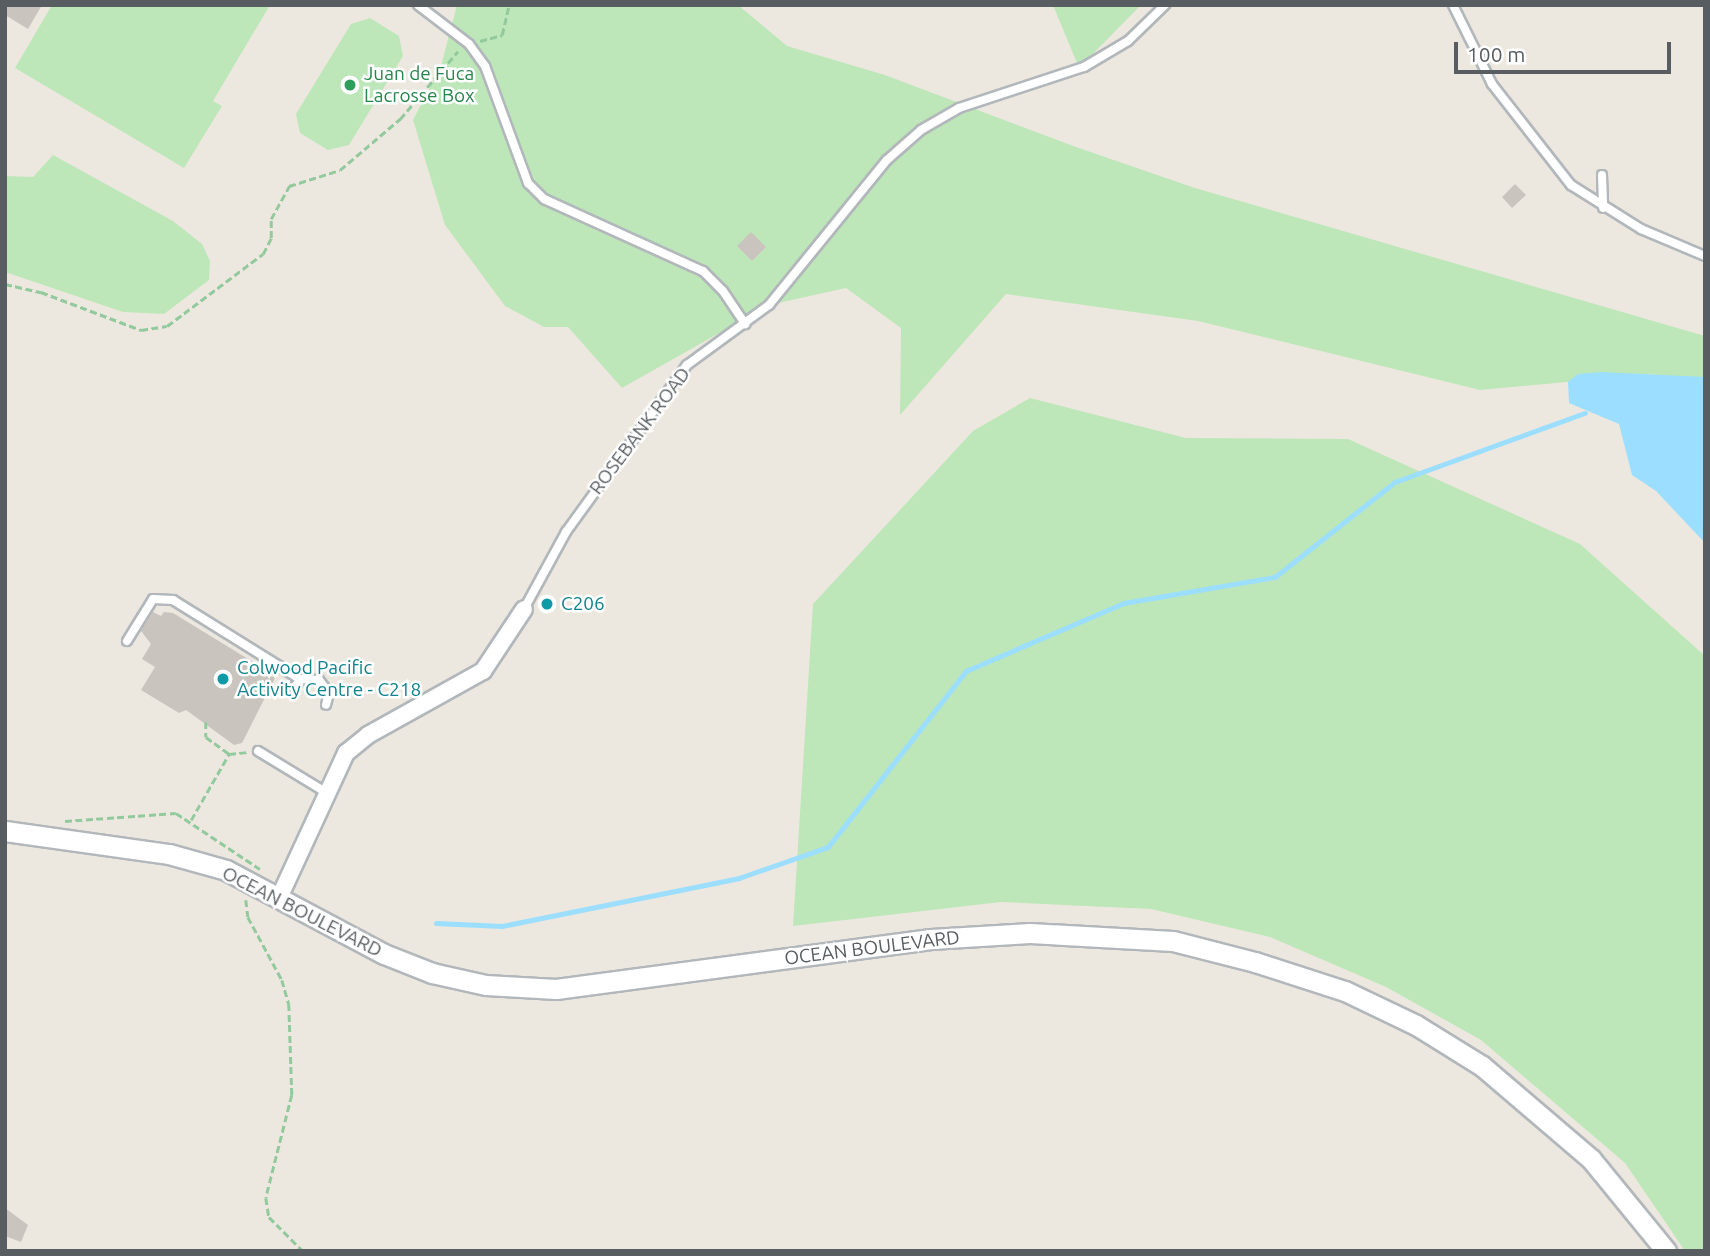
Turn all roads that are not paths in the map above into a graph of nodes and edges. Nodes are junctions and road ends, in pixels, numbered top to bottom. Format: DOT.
graph roads {
  1 [pos="418,5"];
  2 [pos="1165,5"];
  3 [pos="1453,5"];
  4 [pos="1602,175"];
  5 [pos="1603,208"];
  6 [pos="1705,256"];
  7 [pos="745,324"];
  8 [pos="524,609"];
  9 [pos="127,641"];
  10 [pos="326,705"];
  11 [pos="258,751"];
  12 [pos="327,793"];
  13 [pos="5,831"];
  14 [pos="279,898"];
  15 [pos="1666,1251"];
  1 -- 7 [label="lane"];
  2 -- 7 [label="lane, ROSEBANK ROAD"];
  3 -- 5 [label="lane"];
  4 -- 5 [label="lane"];
  5 -- 6 [label="lane"];
  7 -- 8 [label="lane, ROSEBANK ROAD"];
  8 -- 12 [label="street, ROSEBANK ROAD"];
  9 -- 10 [label="lane"];
  11 -- 12 [label="lane"];
  12 -- 14 [label="street, ROSEBANK ROAD"];
  13 -- 14 [label="street, OCEAN BOULEVARD"];
  14 -- 15 [label="street, OCEAN BOULEVARD"];
}
